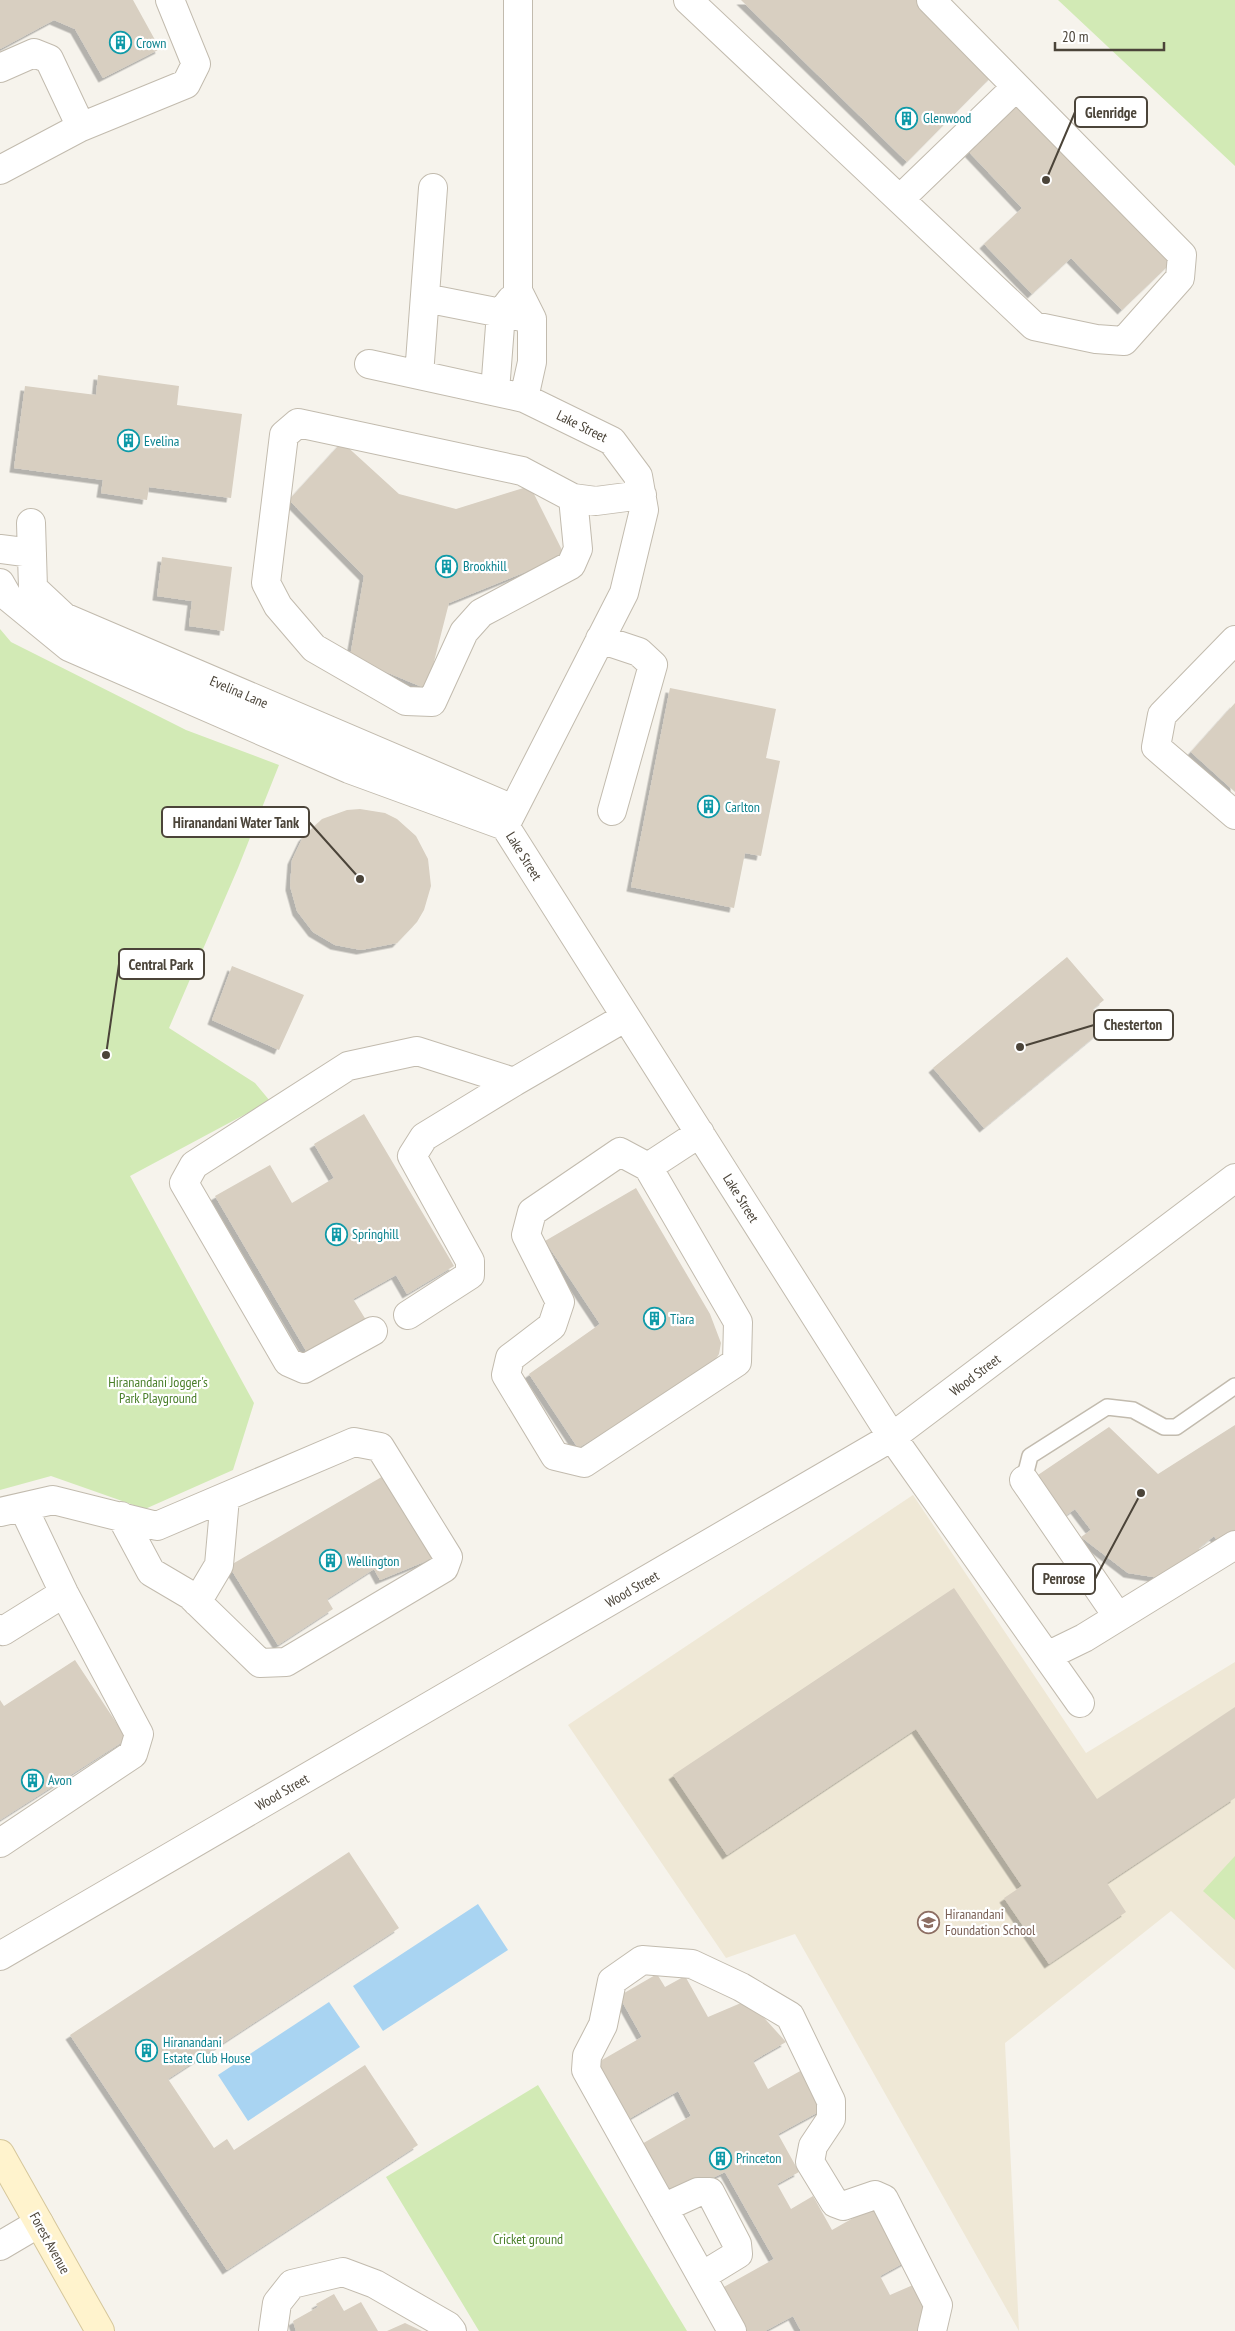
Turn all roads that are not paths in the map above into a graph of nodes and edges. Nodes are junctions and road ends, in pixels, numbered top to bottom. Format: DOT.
graph roads {
  1 [pos="170,0"];
  2 [pos="518,0"];
  3 [pos="688,0"];
  4 [pos="931,0"];
  5 [pos="0,68"];
  6 [pos="1016,87"];
  7 [pos="81,127"];
  8 [pos="0,170"];
  9 [pos="433,188"];
  10 [pos="900,199"];
  11 [pos="518,290"];
  12 [pos="424,298"];
  13 [pos="500,313"];
  14 [pos="532,319"];
  15 [pos="369,364"];
  16 [pos="419,375"];
  17 [pos="495,391"];
  18 [pos="524,398"];
  19 [pos="642,495"];
  20 [pos="573,498"];
  21 [pos="31,522"];
  22 [pos="0,549"];
  23 [pos="32,553"];
  24 [pos="0,583"];
  25 [pos="600,639"];
  26 [pos="1235,640"];
  27 [pos="349,732"];
  28 [pos="335,763"];
  29 [pos="612,811"];
  30 [pos="1235,815"];
  31 [pos="509,817"];
  32 [pos="626,1017"];
  33 [pos="514,1082"];
  34 [pos="700,1134"];
  35 [pos="648,1167"];
  36 [pos="1235,1178"];
  37 [pos="408,1315"];
  38 [pos="373,1330"];
  39 [pos="1235,1386"];
  40 [pos="892,1437"];
  41 [pos="1024,1480"];
  42 [pos="225,1498"];
  43 [pos="11,1510"];
  44 [pos="121,1516"];
  45 [pos="1235,1545"];
  46 [pos="64,1593"];
  47 [pos="197,1602"];
  48 [pos="1118,1617"];
  49 [pos="0,1629"];
  50 [pos="1047,1656"];
  51 [pos="1080,1703"];
  52 [pos="0,1843"];
  53 [pos="0,1956"];
  54 [pos="0,2154"];
  55 [pos="663,2208"];
  56 [pos="39,2223"];
  57 [pos="0,2246"];
  58 [pos="702,2276"];
  59 [pos="100,2331"];
  60 [pos="273,2331"];
  61 [pos="452,2331"];
  62 [pos="732,2331"];
  63 [pos="932,2331"];
  1 -- 7 [label="street"];
  2 -- 11 [label="street"];
  3 -- 10 [label="street"];
  4 -- 6 [label="street"];
  5 -- 7 [label="street"];
  6 -- 10 [label="street"];
  6 -- 10 [label="street"];
  7 -- 8 [label="street"];
  9 -- 12 [label="street"];
  11 -- 13 [label="street"];
  11 -- 14 [label="street"];
  12 -- 13 [label="street"];
  12 -- 16 [label="street"];
  13 -- 14 [label="street"];
  13 -- 17 [label="street"];
  14 -- 18 [label="street"];
  15 -- 16 [label="street, Lake Street"];
  16 -- 17 [label="street, Lake Street"];
  17 -- 18 [label="street, Lake Street"];
  18 -- 19 [label="street, Lake Street"];
  19 -- 20 [label="street"];
  19 -- 25 [label="street, Lake Street"];
  20 -- 20 [label="street"];
  21 -- 23 [label="street, Evelina Lane"];
  22 -- 23 [label="street"];
  23 -- 27 [label="street, Evelina Lane"];
  24 -- 28 [label="street"];
  25 -- 29 [label="street"];
  25 -- 31 [label="street, Lake Street"];
  26 -- 30 [label="street"];
  27 -- 28 [label="street"];
  27 -- 31 [label="street, Evelina Lane"];
  28 -- 31 [label="street"];
  31 -- 32 [label="street, Lake Street"];
  32 -- 33 [label="street"];
  32 -- 34 [label="street, Lake Street"];
  33 -- 37 [label="street"];
  33 -- 38 [label="street"];
  34 -- 35 [label="street"];
  34 -- 40 [label="street, Lake Street"];
  35 -- 35 [label="street"];
  36 -- 40 [label="street, Wood Street"];
  39 -- 41 [label="lane"];
  40 -- 50 [label="street, Lake Street"];
  40 -- 53 [label="street, Wood Street"];
  41 -- 48 [label="street"];
  42 -- 44 [label="street"];
  42 -- 47 [label="street"];
  42 -- 47 [label="street"];
  43 -- 44 [label="street"];
  43 -- 46 [label="street"];
  44 -- 47 [label="street"];
  45 -- 48 [label="street"];
  46 -- 49 [label="street"];
  46 -- 52 [label="street"];
  48 -- 50 [label="street"];
  50 -- 51 [label="street, Lake Street"];
  54 -- 56 [label="street, Forest Avenue"];
  55 -- 58 [label="street"];
  55 -- 58 [label="street"];
  55 -- 63 [label="street"];
  56 -- 57 [label="street"];
  56 -- 59 [label="street, Forest Avenue"];
  58 -- 62 [label="street"];
  60 -- 61 [label="street"];
}
